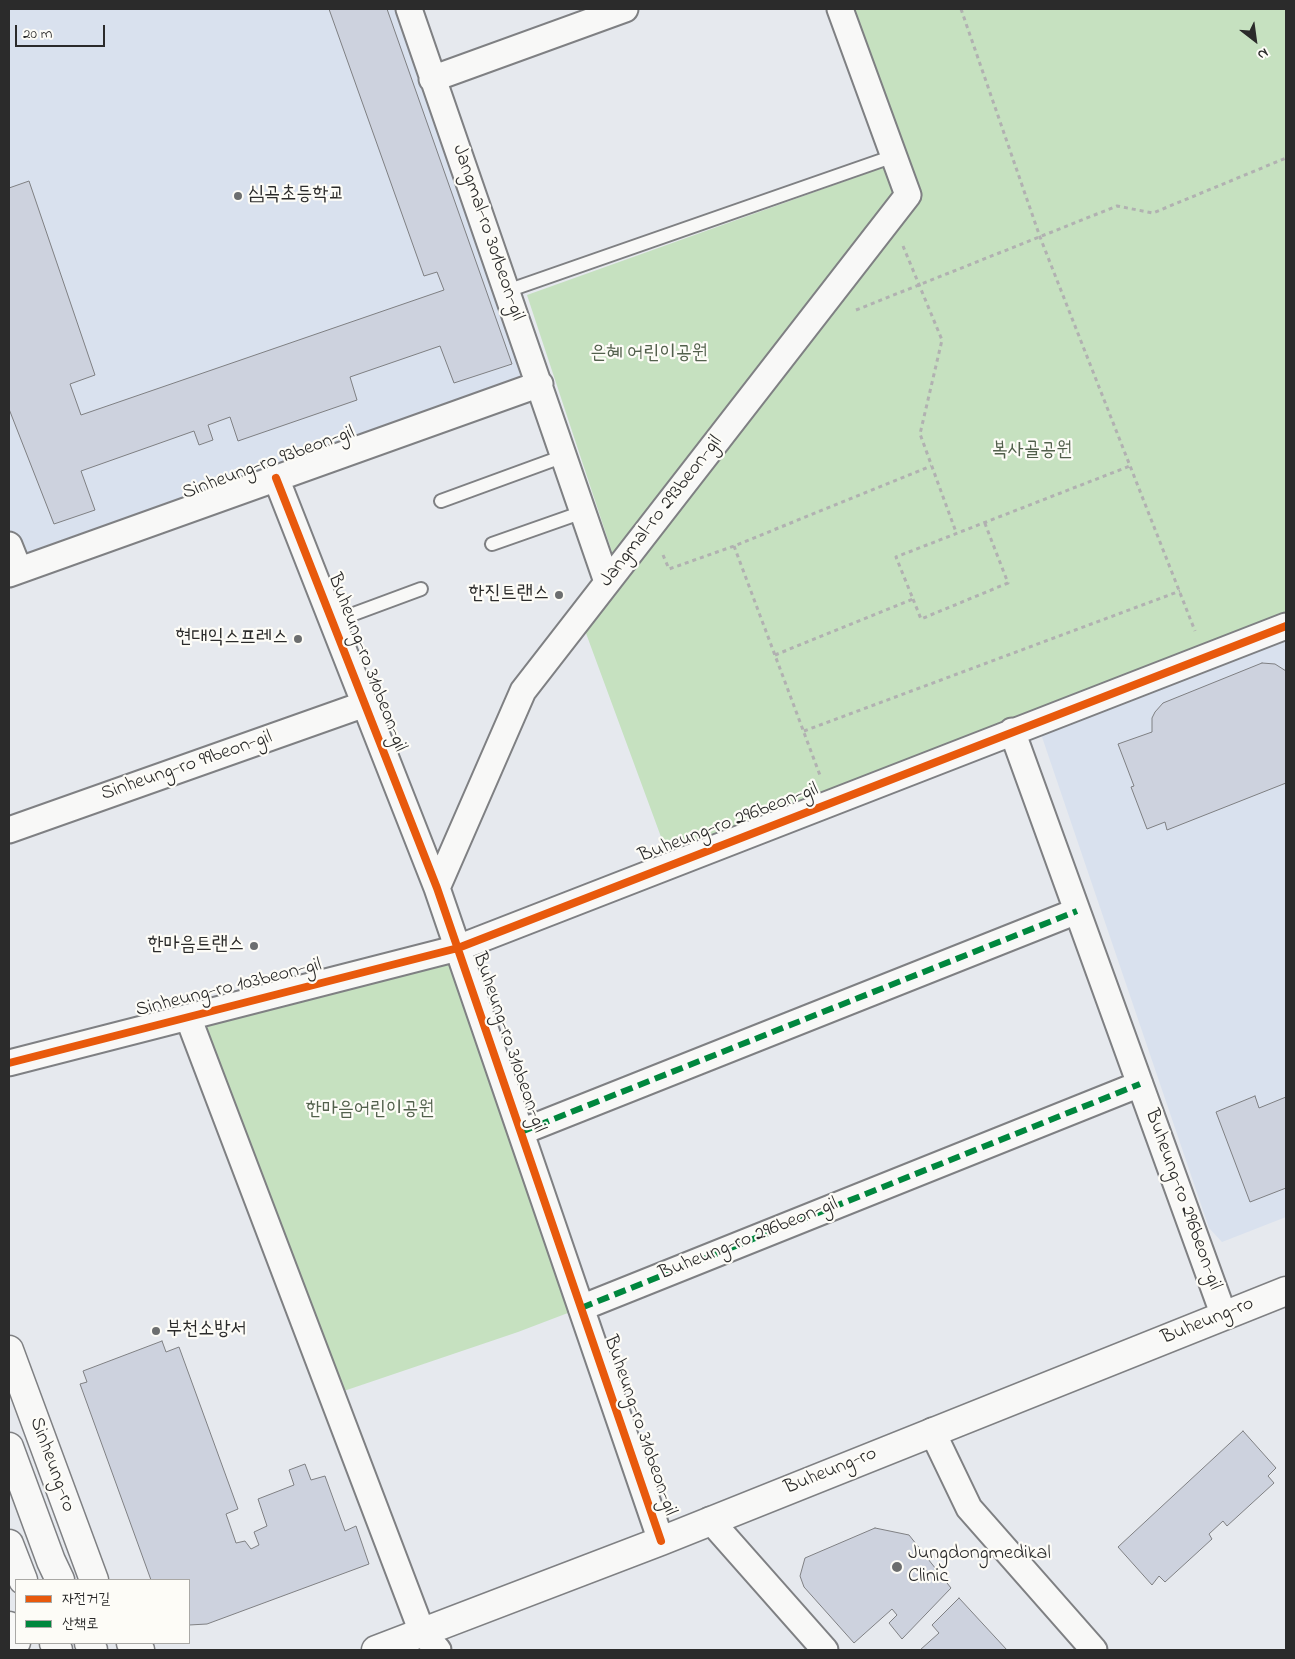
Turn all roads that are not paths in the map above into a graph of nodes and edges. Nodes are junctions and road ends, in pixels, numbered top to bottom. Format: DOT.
graph roads {
  1 [pos="409,9"];
  2 [pos="625,9"];
  3 [pos="840,9"];
  4 [pos="432,79"];
  5 [pos="894,156"];
  6 [pos="507,291"];
  7 [pos="540,384"];
  8 [pos="564,456"];
  9 [pos="276,478"];
  10 [pos="441,501"];
  11 [pos="583,512"];
  12 [pos="492,544"];
  13 [pos="9,545"];
  14 [pos="14,572"];
  15 [pos="607,582"];
  16 [pos="421,589"];
  17 [pos="332,622"];
  18 [pos="1286,626"];
  19 [pos="365,704"];
  20 [pos="1012,731"];
  21 [pos="9,830"];
  22 [pos="437,888"];
  23 [pos="1077,911"];
  24 [pos="458,948"];
  25 [pos="188,1017"];
  26 [pos="9,1062"];
  27 [pos="1140,1084"];
  28 [pos="521,1132"];
  29 [pos="1286,1291"];
  30 [pos="581,1308"];
  31 [pos="1224,1316"];
  32 [pos="9,1350"];
  33 [pos="932,1431"];
  34 [pos="9,1447"];
  35 [pos="710,1520"];
  36 [pos="661,1541"];
  37 [pos="9,1544"];
  38 [pos="24,1579"];
  39 [pos="60,1579"];
  40 [pos="94,1579"];
  41 [pos="430,1641"];
  42 [pos="376,1650"];
  43 [pos="825,1650"];
  44 [pos="1094,1650"];
  1 -- 4 [label="street, Jangmal-ro 301beon-gil"];
  2 -- 4 [label="street"];
  3 -- 5 [label="street, Jangmal-ro 293beon-gil"];
  4 -- 6 [label="street, Jangmal-ro 301beon-gil"];
  5 -- 6 [label="lane"];
  5 -- 15 [label="street, Jangmal-ro 293beon-gil"];
  6 -- 7 [label="street, Jangmal-ro 301beon-gil"];
  7 -- 8 [label="street, Jangmal-ro 301beon-gil"];
  7 -- 9 [label="street, Sinheung-ro 93beon-gil"];
  8 -- 10 [label="lane"];
  8 -- 11 [label="street, Jangmal-ro 301beon-gil"];
  9 -- 14 [label="street, Sinheung-ro 93beon-gil"];
  9 -- 17 [label="street, Buheung-ro 310beon-gil"];
  11 -- 12 [label="lane"];
  11 -- 15 [label="street, Jangmal-ro 301beon-gil"];
  13 -- 14 [label="street"];
  15 -- 22 [label="street, Jangmal-ro 293beon-gil"];
  16 -- 17 [label="lane, Buheung-ro 310beon-gil"];
  17 -- 19 [label="street, Buheung-ro 310beon-gil"];
  18 -- 20 [label="street"];
  19 -- 21 [label="street, Sinheung-ro 99beon-gil"];
  19 -- 22 [label="street, Buheung-ro 310beon-gil"];
  20 -- 23 [label="street, Buheung-ro 296beon-gil"];
  20 -- 24 [label="street, Buheung-ro 296beon-gil"];
  22 -- 24 [label="street, Buheung-ro 310beon-gil"];
  23 -- 27 [label="street, Buheung-ro 296beon-gil"];
  23 -- 28 [label="street"];
  24 -- 25 [label="street, Sinheung-ro 103beon-gil"];
  24 -- 28 [label="street, Buheung-ro 310beon-gil"];
  25 -- 26 [label="street, Sinheung-ro 103beon-gil"];
  25 -- 41 [label="street"];
  27 -- 30 [label="street, Buheung-ro 296beon-gil"];
  27 -- 31 [label="street, Buheung-ro 296beon-gil"];
  28 -- 30 [label="street, Buheung-ro 310beon-gil"];
  29 -- 31 [label="street, Buheung-ro"];
  30 -- 36 [label="street, Buheung-ro 310beon-gil"];
  31 -- 33 [label="street, Buheung-ro"];
  32 -- 40 [label="street, Sinheung-ro"];
  33 -- 35 [label="street, Buheung-ro"];
  33 -- 44 [label="street"];
  34 -- 39 [label="street, Sinheung-ro"];
  35 -- 36 [label="street, Buheung-ro"];
  35 -- 43 [label="street"];
  36 -- 41 [label="street, Buheung-ro"];
  37 -- 38 [label="street"];
  41 -- 42 [label="street, Buheung-ro"];
}
